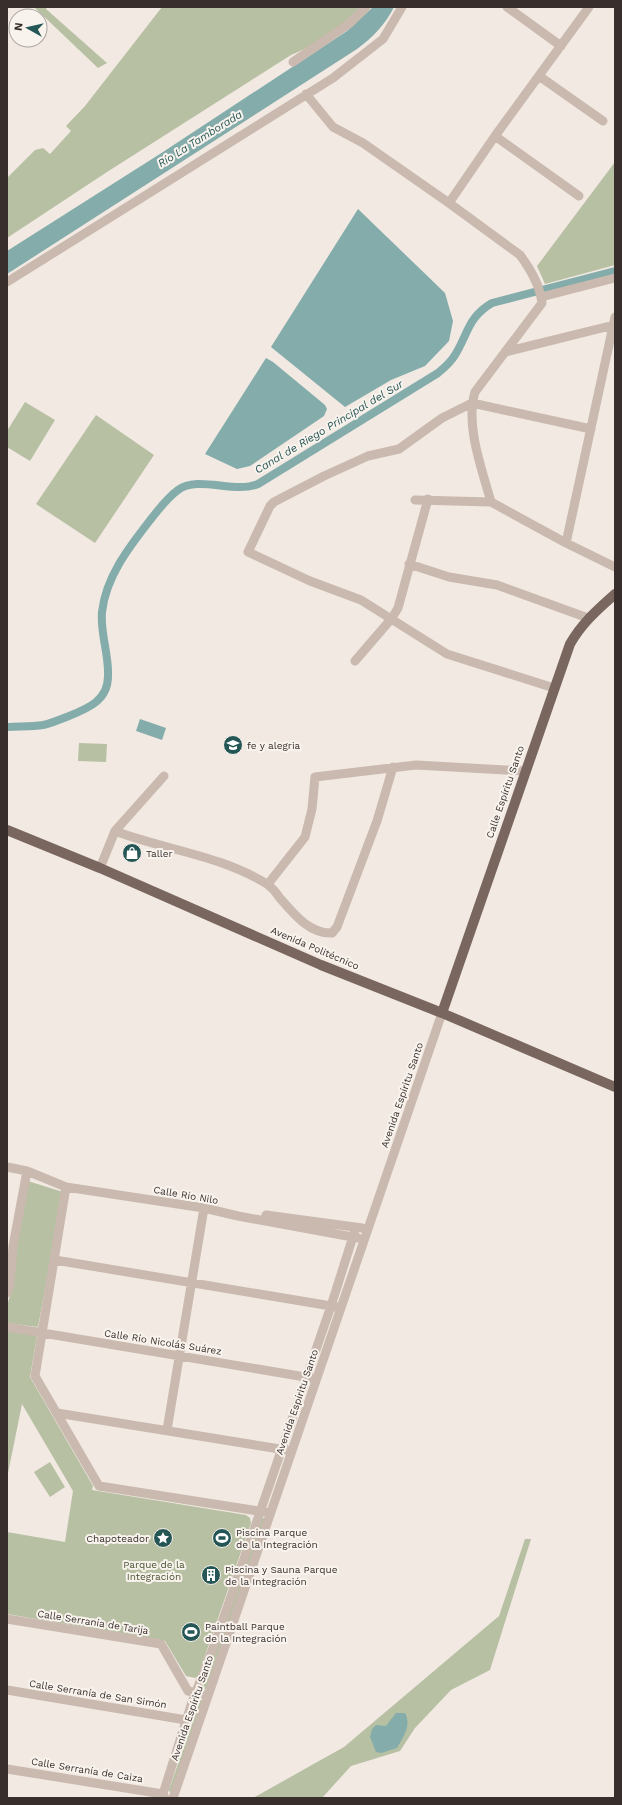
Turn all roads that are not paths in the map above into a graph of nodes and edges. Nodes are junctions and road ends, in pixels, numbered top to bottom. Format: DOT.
graph roads {
  1 [pos="366,7"];
  2 [pos="402,7"];
  3 [pos="507,7"];
  4 [pos="589,7"];
  5 [pos="561,46"];
  6 [pos="293,62"];
  7 [pos="539,76"];
  8 [pos="306,94"];
  9 [pos="603,121"];
  10 [pos="495,136"];
  11 [pos="579,196"];
  12 [pos="449,203"];
  13 [pos="615,278"];
  14 [pos="7,282"];
  15 [pos="540,292"];
  16 [pos="614,321"];
  17 [pos="505,352"];
  18 [pos="472,403"];
  19 [pos="591,429"];
  20 [pos="428,499"];
  21 [pos="415,500"];
  22 [pos="491,502"];
  23 [pos="566,543"];
  24 [pos="409,564"];
  25 [pos="615,567"];
  26 [pos="615,594"];
  27 [pos="392,618"];
  28 [pos="588,618"];
  29 [pos="355,661"];
  30 [pos="554,688"];
  31 [pos="393,767"];
  32 [pos="525,771"];
  33 [pos="164,776"];
  34 [pos="7,830"];
  35 [pos="115,831"];
  36 [pos="100,868"];
  37 [pos="268,884"];
  38 [pos="442,1013"];
  39 [pos="615,1087"];
  40 [pos="7,1167"];
  41 [pos="27,1171"];
  42 [pos="66,1188"];
  43 [pos="204,1208"];
  44 [pos="367,1230"];
  45 [pos="355,1232"];
  46 [pos="363,1240"];
  47 [pos="55,1260"];
  48 [pos="191,1282"];
  49 [pos="7,1294"];
  50 [pos="336,1307"];
  51 [pos="7,1327"];
  52 [pos="42,1332"];
  53 [pos="179,1355"];
  54 [pos="306,1377"];
  55 [pos="316,1379"];
  56 [pos="57,1413"];
  57 [pos="167,1430"];
  58 [pos="281,1448"];
  59 [pos="291,1452"];
  60 [pos="260,1510"];
  61 [pos="270,1513"];
  62 [pos="7,1619"];
  63 [pos="7,1690"];
  64 [pos="197,1693"];
  65 [pos="209,1696"];
  66 [pos="186,1720"];
  67 [pos="7,1769"];
  68 [pos="164,1796"];
  69 [pos="173,1798"];
  1 -- 6 [label="street"];
  2 -- 8 [label="street"];
  3 -- 5 [label="street"];
  4 -- 5 [label="street"];
  5 -- 7 [label="street"];
  7 -- 9 [label="street"];
  7 -- 10 [label="street"];
  8 -- 12 [label="street"];
  8 -- 14 [label="street"];
  10 -- 11 [label="street"];
  10 -- 12 [label="street"];
  12 -- 15 [label="street"];
  13 -- 15 [label="street"];
  15 -- 17 [label="street"];
  16 -- 17 [label="street"];
  16 -- 19 [label="street"];
  17 -- 18 [label="street"];
  18 -- 19 [label="street"];
  18 -- 22 [label="street"];
  18 -- 27 [label="street"];
  19 -- 23 [label="street"];
  20 -- 21 [label="street"];
  20 -- 22 [label="street"];
  20 -- 24 [label="street"];
  22 -- 23 [label="street"];
  23 -- 25 [label="street"];
  24 -- 27 [label="street"];
  24 -- 28 [label="street"];
  26 -- 28 [label="main road, Calle Espíritu Santo"];
  27 -- 29 [label="street"];
  27 -- 30 [label="street"];
  28 -- 30 [label="main road, Calle Espíritu Santo"];
  30 -- 32 [label="main road, Calle Espíritu Santo"];
  31 -- 32 [label="street"];
  31 -- 37 [label="street"];
  31 -- 37 [label="street"];
  32 -- 38 [label="main road, Calle Espíritu Santo"];
  33 -- 35 [label="street"];
  34 -- 36 [label="main road, Avenida Politécnico"];
  35 -- 36 [label="street"];
  35 -- 37 [label="street"];
  36 -- 38 [label="main road, Avenida Politécnico"];
  38 -- 39 [label="main road, Avenida Politécnico"];
  38 -- 44 [label="street, Avenida Espíritu Santo"];
  40 -- 41 [label="street, Calle Río Nilo"];
  41 -- 42 [label="street, Calle Río Nilo"];
  41 -- 49 [label="street"];
  42 -- 43 [label="street, Calle Río Nilo"];
  42 -- 47 [label="street"];
  43 -- 45 [label="street, Calle Río Nilo"];
  43 -- 48 [label="street"];
  44 -- 45 [label="street"];
  44 -- 46 [label="street, Avenida Espíritu Santo"];
  45 -- 46 [label="street"];
  45 -- 50 [label="street, Avenida Espíritu Santo"];
  46 -- 50 [label="street, Avenida Espíritu Santo"];
  47 -- 48 [label="street"];
  47 -- 52 [label="street"];
  48 -- 50 [label="street"];
  48 -- 53 [label="street"];
  50 -- 54 [label="street, Avenida Espíritu Santo"];
  50 -- 55 [label="street, Avenida Espíritu Santo"];
  51 -- 52 [label="street, Calle Río Nicolás Suárez"];
  52 -- 53 [label="street, Calle Río Nicolás Suárez"];
  52 -- 56 [label="street"];
  53 -- 54 [label="street, Calle Río Nicolás Suárez"];
  53 -- 57 [label="street"];
  54 -- 55 [label="street, Calle Río Nicolás Suárez"];
  54 -- 58 [label="street, Avenida Espíritu Santo"];
  55 -- 59 [label="street, Avenida Espíritu Santo"];
  56 -- 57 [label="street"];
  56 -- 60 [label="street"];
  57 -- 58 [label="street"];
  58 -- 59 [label="street"];
  58 -- 60 [label="street, Avenida Espíritu Santo"];
  59 -- 61 [label="street, Avenida Espíritu Santo"];
  60 -- 61 [label="street"];
  60 -- 64 [label="street, Avenida Espíritu Santo"];
  61 -- 65 [label="street, Avenida Espíritu Santo"];
  62 -- 64 [label="street, Calle Serranía de Tarija"];
  63 -- 66 [label="street, Calle Serranía de San Simón"];
  64 -- 65 [label="street"];
  64 -- 66 [label="street, Avenida Espíritu Santo"];
  65 -- 69 [label="street, Avenida Espíritu Santo"];
  66 -- 68 [label="street, Avenida Espíritu Santo"];
  67 -- 68 [label="street, Calle Serranía de Caiza"];
}
